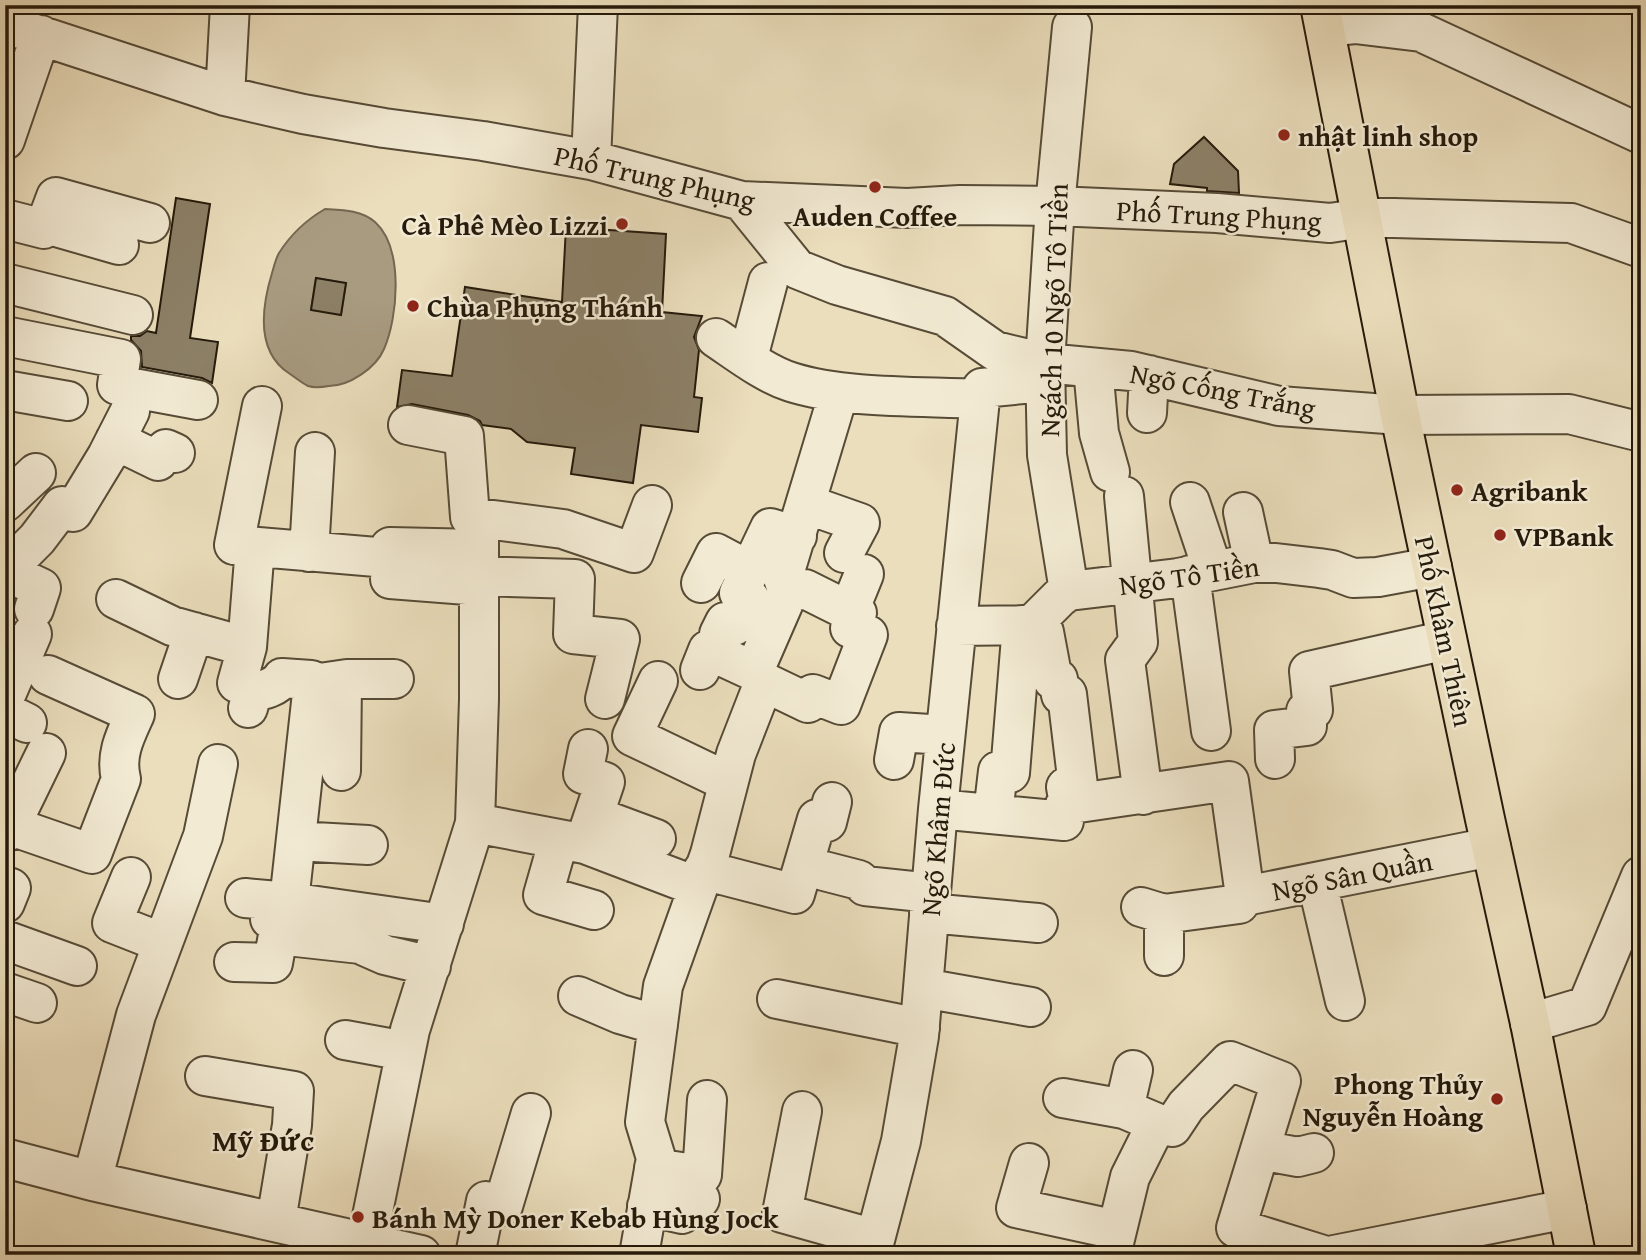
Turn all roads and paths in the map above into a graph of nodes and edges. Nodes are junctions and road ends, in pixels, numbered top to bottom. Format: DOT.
graph roads {
  1 [pos="230,5"];
  2 [pos="598,5"];
  3 [pos="1322,16"];
  4 [pos="5,24"];
  5 [pos="1072,27"];
  6 [pos="41,35"];
  7 [pos="225,96"];
  8 [pos="1641,134"];
  9 [pos="5,140"];
  10 [pos="591,160"];
  11 [pos="742,201"];
  12 [pos="1055,206"];
  13 [pos="1363,218"];
  14 [pos="5,219"];
  15 [pos="150,223"];
  16 [pos="46,224"];
  17 [pos="120,244"];
  18 [pos="1641,248"];
  19 [pos="768,282"];
  20 [pos="5,283"];
  21 [pos="133,315"];
  22 [pos="5,336"];
  23 [pos="1045,363"];
  24 [pos="1093,368"];
  25 [pos="1149,375"];
  26 [pos="5,390"];
  27 [pos="839,392"];
  28 [pos="980,398"];
  29 [pos="198,400"];
  30 [pos="68,401"];
  31 [pos="262,406"];
  32 [pos="1147,413"];
  33 [pos="1400,415"];
  34 [pos="408,425"];
  35 [pos="1641,432"];
  36 [pos="315,452"];
  37 [pos="175,453"];
  38 [pos="36,473"];
  39 [pos="5,502"];
  40 [pos="1190,502"];
  41 [pos="652,505"];
  42 [pos="1242,512"];
  43 [pos="802,520"];
  44 [pos="255,547"];
  45 [pos="309,552"];
  46 [pos="480,557"];
  47 [pos="1254,563"];
  48 [pos="1432,567"];
  49 [pos="5,571"];
  50 [pos="750,571"];
  51 [pos="1202,573"];
  52 [pos="390,579"];
  53 [pos="701,583"];
  54 [pos="1130,584"];
  55 [pos="1069,592"];
  56 [pos="788,593"];
  57 [pos="116,599"];
  58 [pos="849,609"];
  59 [pos="1027,625"];
  60 [pos="956,626"];
  61 [pos="194,632"];
  62 [pos="719,634"];
  63 [pos="1447,640"];
  64 [pos="700,670"];
  65 [pos="48,675"];
  66 [pos="759,676"];
  67 [pos="178,679"];
  68 [pos="244,679"];
  69 [pos="394,679"];
  70 [pos="657,681"];
  71 [pos="328,682"];
  72 [pos="605,699"];
  73 [pos="21,721"];
  74 [pos="1211,731"];
  75 [pos="946,735"];
  76 [pos="588,749"];
  77 [pos="1275,759"];
  78 [pos="894,760"];
  79 [pos="218,764"];
  80 [pos="729,782"];
  81 [pos="1143,795"];
  82 [pos="832,802"];
  83 [pos="1069,805"];
  84 [pos="937,809"];
  85 [pos="993,814"];
  86 [pos="475,823"];
  87 [pos="8,829"];
  88 [pos="579,833"];
  89 [pos="656,839"];
  90 [pos="296,841"];
  91 [pos="368,845"];
  92 [pos="1491,847"];
  93 [pos="824,871"];
  94 [pos="1641,876"];
  95 [pos="131,877"];
  96 [pos="701,878"];
  97 [pos="1317,882"];
  98 [pos="5,886"];
  99 [pos="1245,896"];
  100 [pos="5,903"];
  101 [pos="930,903"];
  102 [pos="594,910"];
  103 [pos="271,913"];
  104 [pos="1038,923"];
  105 [pos="444,924"];
  106 [pos="5,940"];
  107 [pos="163,943"];
  108 [pos="1164,956"];
  109 [pos="234,962"];
  110 [pos="77,966"];
  111 [pos="431,966"];
  112 [pos="923,988"];
  113 [pos="579,996"];
  114 [pos="777,999"];
  115 [pos="1345,1001"];
  116 [pos="1031,1007"];
  117 [pos="1530,1023"];
  118 [pos="658,1025"];
  119 [pos="920,1028"];
  120 [pos="345,1040"];
  121 [pos="405,1051"];
  122 [pos="1133,1070"];
  123 [pos="205,1076"];
  124 [pos="1063,1098"];
  125 [pos="707,1100"];
  126 [pos="802,1111"];
  127 [pos="531,1113"];
  128 [pos="1141,1116"];
  129 [pos="1260,1150"];
  130 [pos="1314,1153"];
  131 [pos="5,1158"];
  132 [pos="1029,1163"];
  133 [pos="654,1168"];
  134 [pos="92,1181"];
  135 [pos="700,1199"];
  136 [pos="647,1206"];
  137 [pos="1567,1209"];
  138 [pos="276,1221"];
  139 [pos="367,1241"];
  140 [pos="1114,1242"];
  141 [pos="873,1247"];
  142 [pos="421,1255"];
  143 [pos="475,1255"];
  144 [pos="639,1255"];
  145 [pos="1323,1255"];
  146 [pos="1334,1255"];
  147 [pos="1576,1255"];
  1 -- 7 [label="street"];
  2 -- 10 [label="street"];
  3 -- 8 [label="street"];
  3 -- 13 [label="main road, Phố Khâm Thiên"];
  4 -- 7 [label="street, Phố Trung Phụng"];
  5 -- 12 [label="street, Ngách 10 Ngõ Tô Tiền"];
  6 -- 9 [label="street"];
  7 -- 10 [label="street, Phố Trung Phụng"];
  10 -- 11 [label="street, Phố Trung Phụng"];
  11 -- 12 [label="street, Phố Trung Phụng"];
  11 -- 23 [label="street, Ngõ Cống Trắng"];
  12 -- 13 [label="street, Phố Trung Phụng"];
  12 -- 23 [label="street, Ngách 10 Ngõ Tô Tiền"];
  13 -- 18 [label="street, Phố Trung Phụng"];
  13 -- 33 [label="main road, Phố Khâm Thiên"];
  14 -- 16 [label="street"];
  15 -- 16 [label="street"];
  16 -- 17 [label="street"];
  19 -- 27 [label="street"];
  20 -- 21 [label="street"];
  22 -- 29 [label="street"];
  23 -- 24 [label="street, Ngõ Cống Trắng"];
  23 -- 28 [label="street"];
  23 -- 55 [label="street, Ngách 10 Ngõ Tô Tiền"];
  24 -- 25 [label="street, Ngõ Cống Trắng"];
  24 -- 54 [label="street"];
  25 -- 32 [label="street"];
  25 -- 33 [label="street, Ngõ Cống Trắng"];
  26 -- 30 [label="street"];
  27 -- 28 [label="street"];
  27 -- 43 [label="street"];
  28 -- 60 [label="street, Ngõ Khâm Đức"];
  31 -- 44 [label="street"];
  33 -- 35 [label="street, Ngõ Cống Trắng"];
  33 -- 48 [label="main road, Phố Khâm Thiên"];
  34 -- 46 [label="street"];
  36 -- 45 [label="street"];
  37 -- 49 [label="street"];
  38 -- 39 [label="street"];
  40 -- 51 [label="street"];
  41 -- 46 [label="street"];
  42 -- 47 [label="street"];
  43 -- 50 [label="street"];
  43 -- 56 [label="street"];
  43 -- 58 [label="street"];
  44 -- 45 [label="street"];
  44 -- 68 [label="street"];
  45 -- 46 [label="street"];
  46 -- 52 [label="street"];
  46 -- 72 [label="street"];
  46 -- 86 [label="street"];
  47 -- 48 [label="street, Ngõ Tô Tiền"];
  47 -- 51 [label="street, Ngõ Tô Tiền"];
  48 -- 63 [label="main road, Phố Khâm Thiên"];
  49 -- 73 [label="street"];
  50 -- 53 [label="street"];
  50 -- 62 [label="street"];
  51 -- 54 [label="street, Ngõ Tô Tiền"];
  51 -- 74 [label="street"];
  54 -- 55 [label="street, Ngõ Tô Tiền"];
  54 -- 81 [label="street"];
  55 -- 59 [label="street"];
  56 -- 58 [label="street"];
  56 -- 66 [label="street"];
  57 -- 61 [label="street"];
  58 -- 66 [label="street"];
  59 -- 60 [label="street"];
  59 -- 83 [label="street"];
  59 -- 85 [label="street"];
  60 -- 75 [label="street, Ngõ Khâm Đức"];
  61 -- 67 [label="street"];
  61 -- 68 [label="street"];
  63 -- 77 [label="street"];
  63 -- 92 [label="main road, Phố Khâm Thiên"];
  64 -- 66 [label="street"];
  65 -- 87 [label="street"];
  66 -- 80 [label="street"];
  68 -- 71 [label="street"];
  69 -- 71 [label="street"];
  70 -- 80 [label="street"];
  71 -- 90 [label="street"];
  73 -- 87 [label="street"];
  75 -- 78 [label="street"];
  75 -- 84 [label="street, Ngõ Khâm Đức"];
  76 -- 88 [label="street"];
  79 -- 107 [label="street"];
  80 -- 96 [label="street"];
  81 -- 83 [label="street"];
  81 -- 99 [label="street, Ngõ Sân Quần"];
  82 -- 96 [label="street"];
  83 -- 85 [label="street"];
  84 -- 85 [label="street"];
  84 -- 101 [label="street, Ngõ Khâm Đức"];
  86 -- 88 [label="street"];
  86 -- 105 [label="street"];
  88 -- 89 [label="street"];
  88 -- 96 [label="street"];
  88 -- 102 [label="street"];
  90 -- 91 [label="street"];
  90 -- 103 [label="street"];
  92 -- 97 [label="street, Ngõ Sân Quần"];
  92 -- 117 [label="main road, Phố Khâm Thiên"];
  93 -- 101 [label="street"];
  94 -- 117 [label="street"];
  95 -- 107 [label="street"];
  96 -- 118 [label="street"];
  97 -- 99 [label="street, Ngõ Sân Quần"];
  97 -- 115 [label="street"];
  98 -- 100 [label="street"];
  99 -- 108 [label="street"];
  101 -- 104 [label="street"];
  101 -- 112 [label="street, Ngõ Khâm Đức"];
  103 -- 105 [label="street"];
  103 -- 109 [label="street"];
  103 -- 111 [label="street"];
  105 -- 111 [label="street"];
  106 -- 110 [label="street"];
  107 -- 134 [label="street"];
  111 -- 121 [label="street"];
  112 -- 116 [label="street"];
  112 -- 119 [label="street, Ngõ Khâm Đức"];
  113 -- 118 [label="street"];
  114 -- 119 [label="street"];
  117 -- 137 [label="main road, Phố Khâm Thiên"];
  118 -- 133 [label="street"];
  119 -- 141 [label="street, Ngõ Khâm Đức"];
  120 -- 121 [label="street"];
  121 -- 139 [label="street"];
  122 -- 128 [label="street"];
  123 -- 138 [label="street"];
  124 -- 128 [label="street"];
  125 -- 133 [label="street"];
  126 -- 141 [label="street"];
  127 -- 143 [label="street"];
  128 -- 129 [label="street"];
  128 -- 140 [label="street"];
  129 -- 130 [label="street"];
  129 -- 145 [label="street"];
  131 -- 134 [label="street"];
  132 -- 140 [label="street"];
  133 -- 136 [label="street"];
  134 -- 138 [label="street"];
  135 -- 136 [label="street"];
  136 -- 144 [label="street"];
  137 -- 146 [label="street"];
  137 -- 147 [label="main road, Phố Khâm Thiên"];
  138 -- 139 [label="street"];
  139 -- 142 [label="street"];
}
